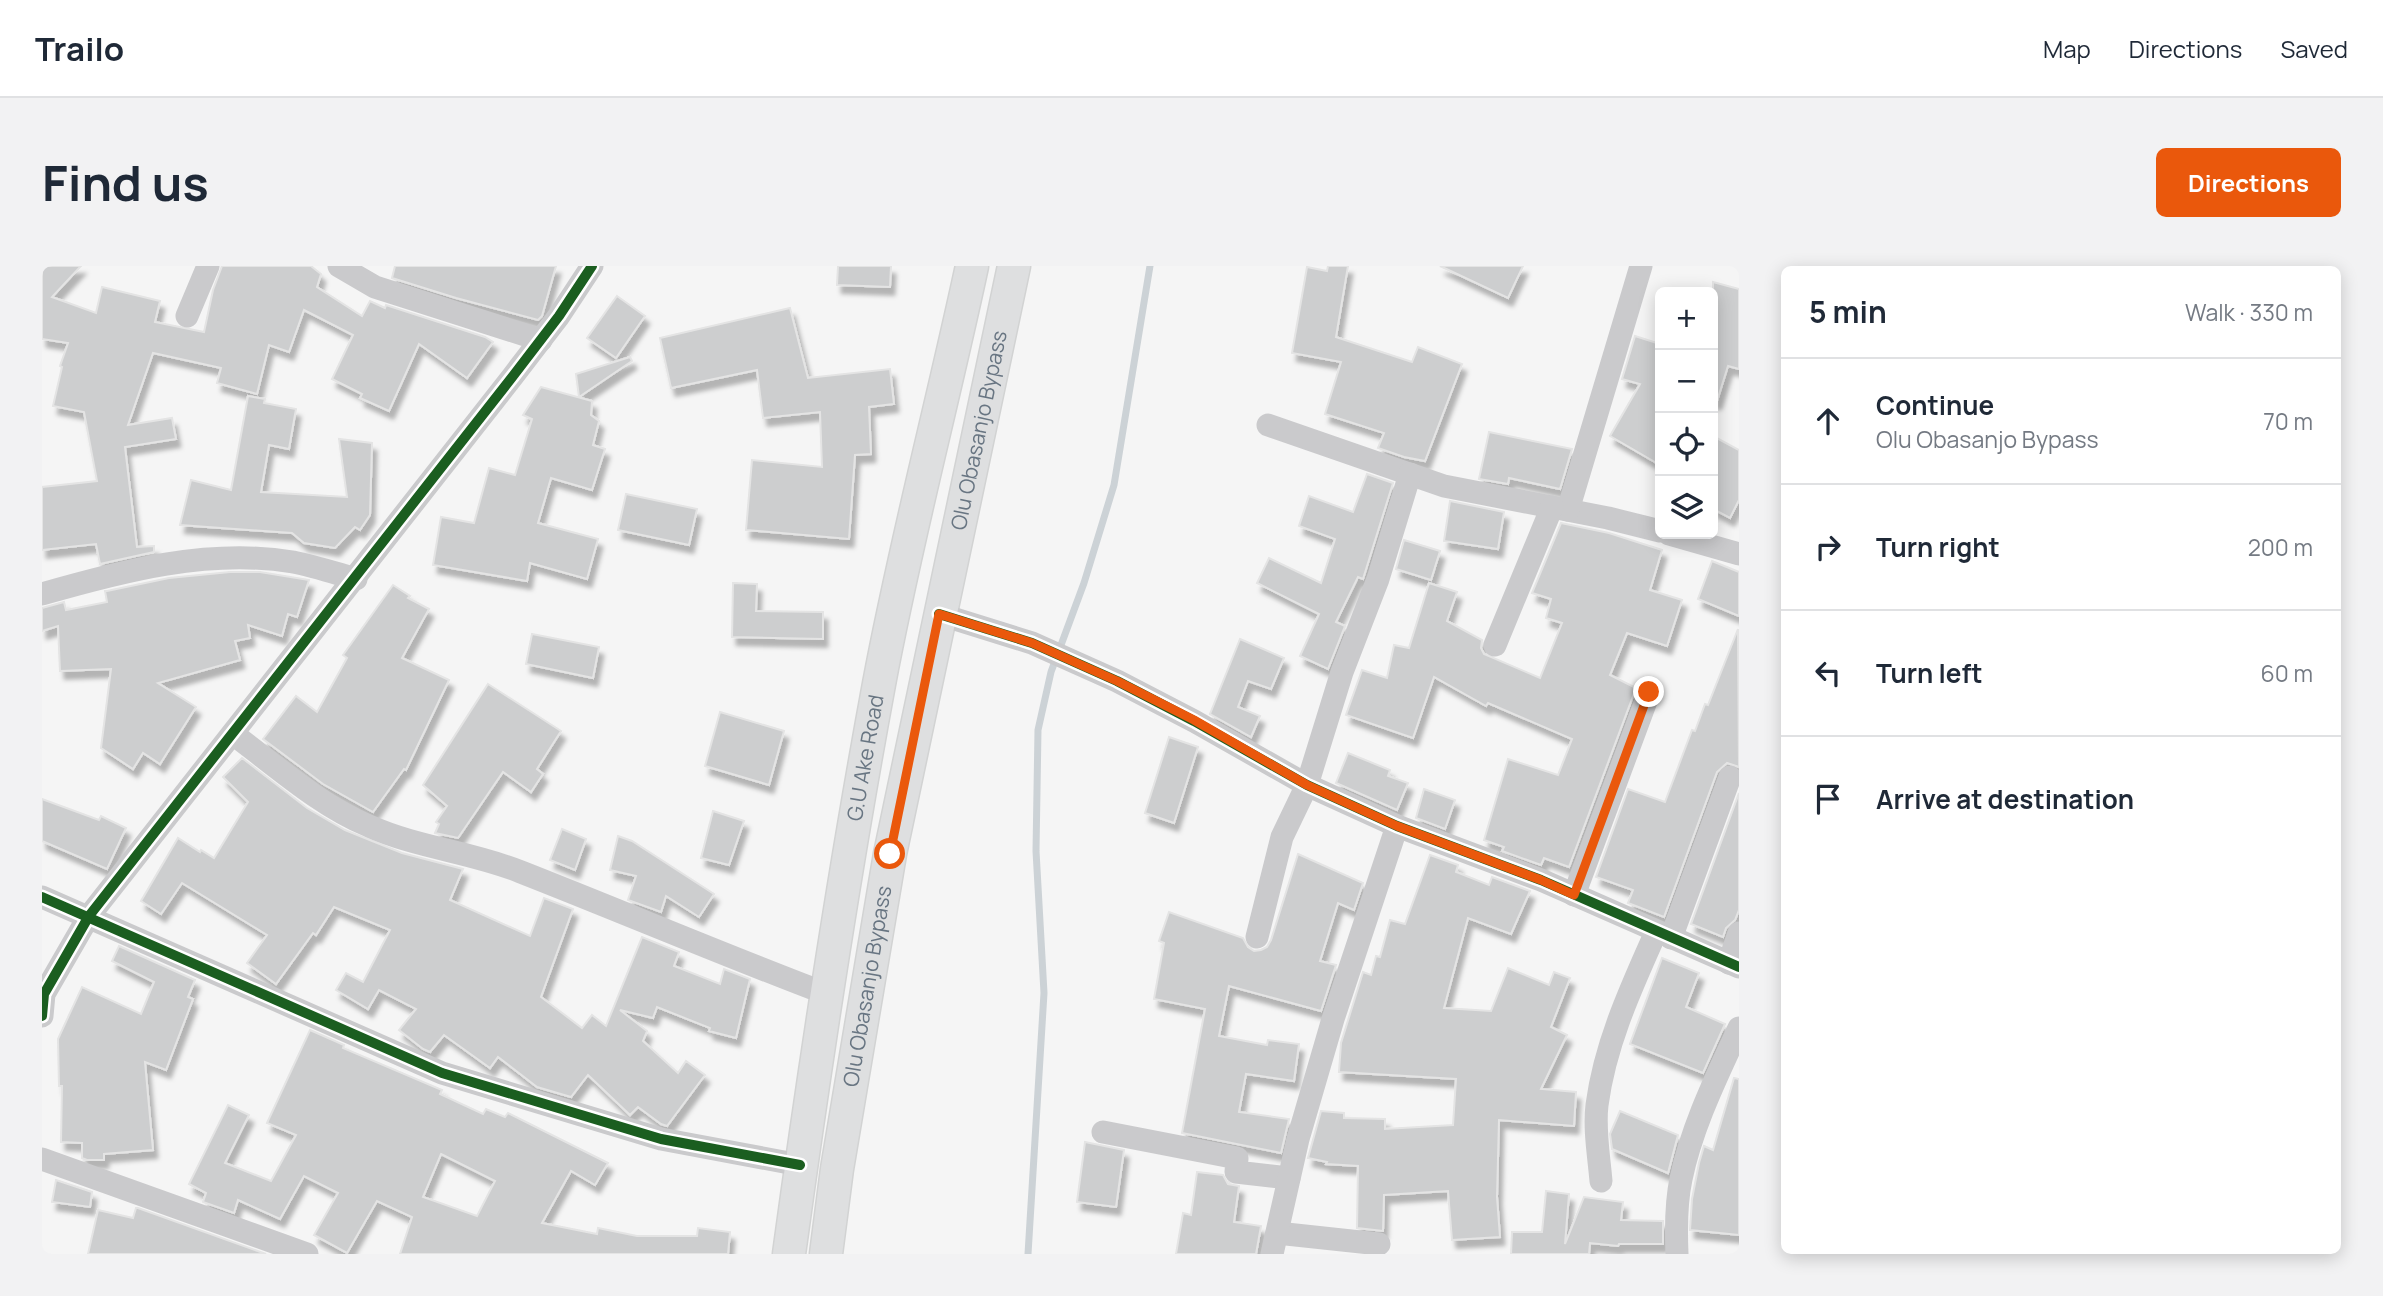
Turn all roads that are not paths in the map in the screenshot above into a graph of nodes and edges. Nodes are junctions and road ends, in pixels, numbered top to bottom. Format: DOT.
graph roads {
  1 [pos="208,266"];
  2 [pos="339,266"];
  3 [pos="592,266"];
  4 [pos="972,266"];
  5 [pos="1014,266"];
  6 [pos="1641,266"];
  7 [pos="187,316"];
  8 [pos="541,340"];
  9 [pos="1268,425"];
  10 [pos="1410,474"];
  11 [pos="1560,508"];
  12 [pos="1655,530"];
  13 [pos="1686,539"];
  14 [pos="1739,554"];
  15 [pos="356,579"];
  16 [pos="42,594"];
  17 [pos="939,614"];
  18 [pos="1495,645"];
  19 [pos="1649,692"];
  20 [pos="233,734"];
  21 [pos="1730,777"];
  22 [pos="1307,785"];
  23 [pos="1397,826"];
  24 [pos="1574,895"];
  25 [pos="42,897"];
  26 [pos="89,916"];
  27 [pos="1739,933"];
  28 [pos="1663,935"];
  29 [pos="1256,937"];
  30 [pos="1734,965"];
  31 [pos="827,994"];
  32 [pos="42,1016"];
  33 [pos="1739,1028"];
  34 [pos="1103,1132"];
  35 [pos="42,1159"];
  36 [pos="800,1165"];
  37 [pos="1289,1178"];
  38 [pos="1601,1181"];
  39 [pos="1274,1244"];
  40 [pos="1380,1244"];
  41 [pos="307,1254"];
  42 [pos="789,1254"];
  43 [pos="826,1254"];
  44 [pos="1677,1254"];
  1 -- 7 [label="street"];
  2 -- 8 [label="street"];
  3 -- 8 [label="street"];
  4 -- 31 [label="main road, G.U Ake Road"];
  5 -- 17 [label="main road, Olu Obasanjo Bypass"];
  6 -- 11 [label="street"];
  8 -- 15 [label="street"];
  9 -- 10 [label="street"];
  10 -- 11 [label="street"];
  10 -- 22 [label="street"];
  11 -- 12 [label="street"];
  11 -- 18 [label="street"];
  13 -- 14 [label="street"];
  15 -- 16 [label="street"];
  15 -- 20 [label="street"];
  17 -- 22 [label="street"];
  17 -- 43 [label="main road, Olu Obasanjo Bypass"];
  19 -- 24 [label="street"];
  20 -- 26 [label="street"];
  20 -- 31 [label="street"];
  21 -- 28 [label="street"];
  22 -- 23 [label="street"];
  22 -- 29 [label="street"];
  23 -- 24 [label="street"];
  23 -- 37 [label="street"];
  24 -- 28 [label="street"];
  25 -- 26 [label="street"];
  26 -- 32 [label="street"];
  26 -- 36 [label="street"];
  27 -- 30 [label="street"];
  28 -- 30 [label="street"];
  28 -- 38 [label="street"];
  31 -- 36 [label="main road, G.U Ake Road"];
  33 -- 44 [label="street"];
  34 -- 37 [label="street"];
  35 -- 41 [label="street"];
  36 -- 42 [label="main road, G.U Ake Road"];
  37 -- 39 [label="street"];
  39 -- 40 [label="street"];
}
